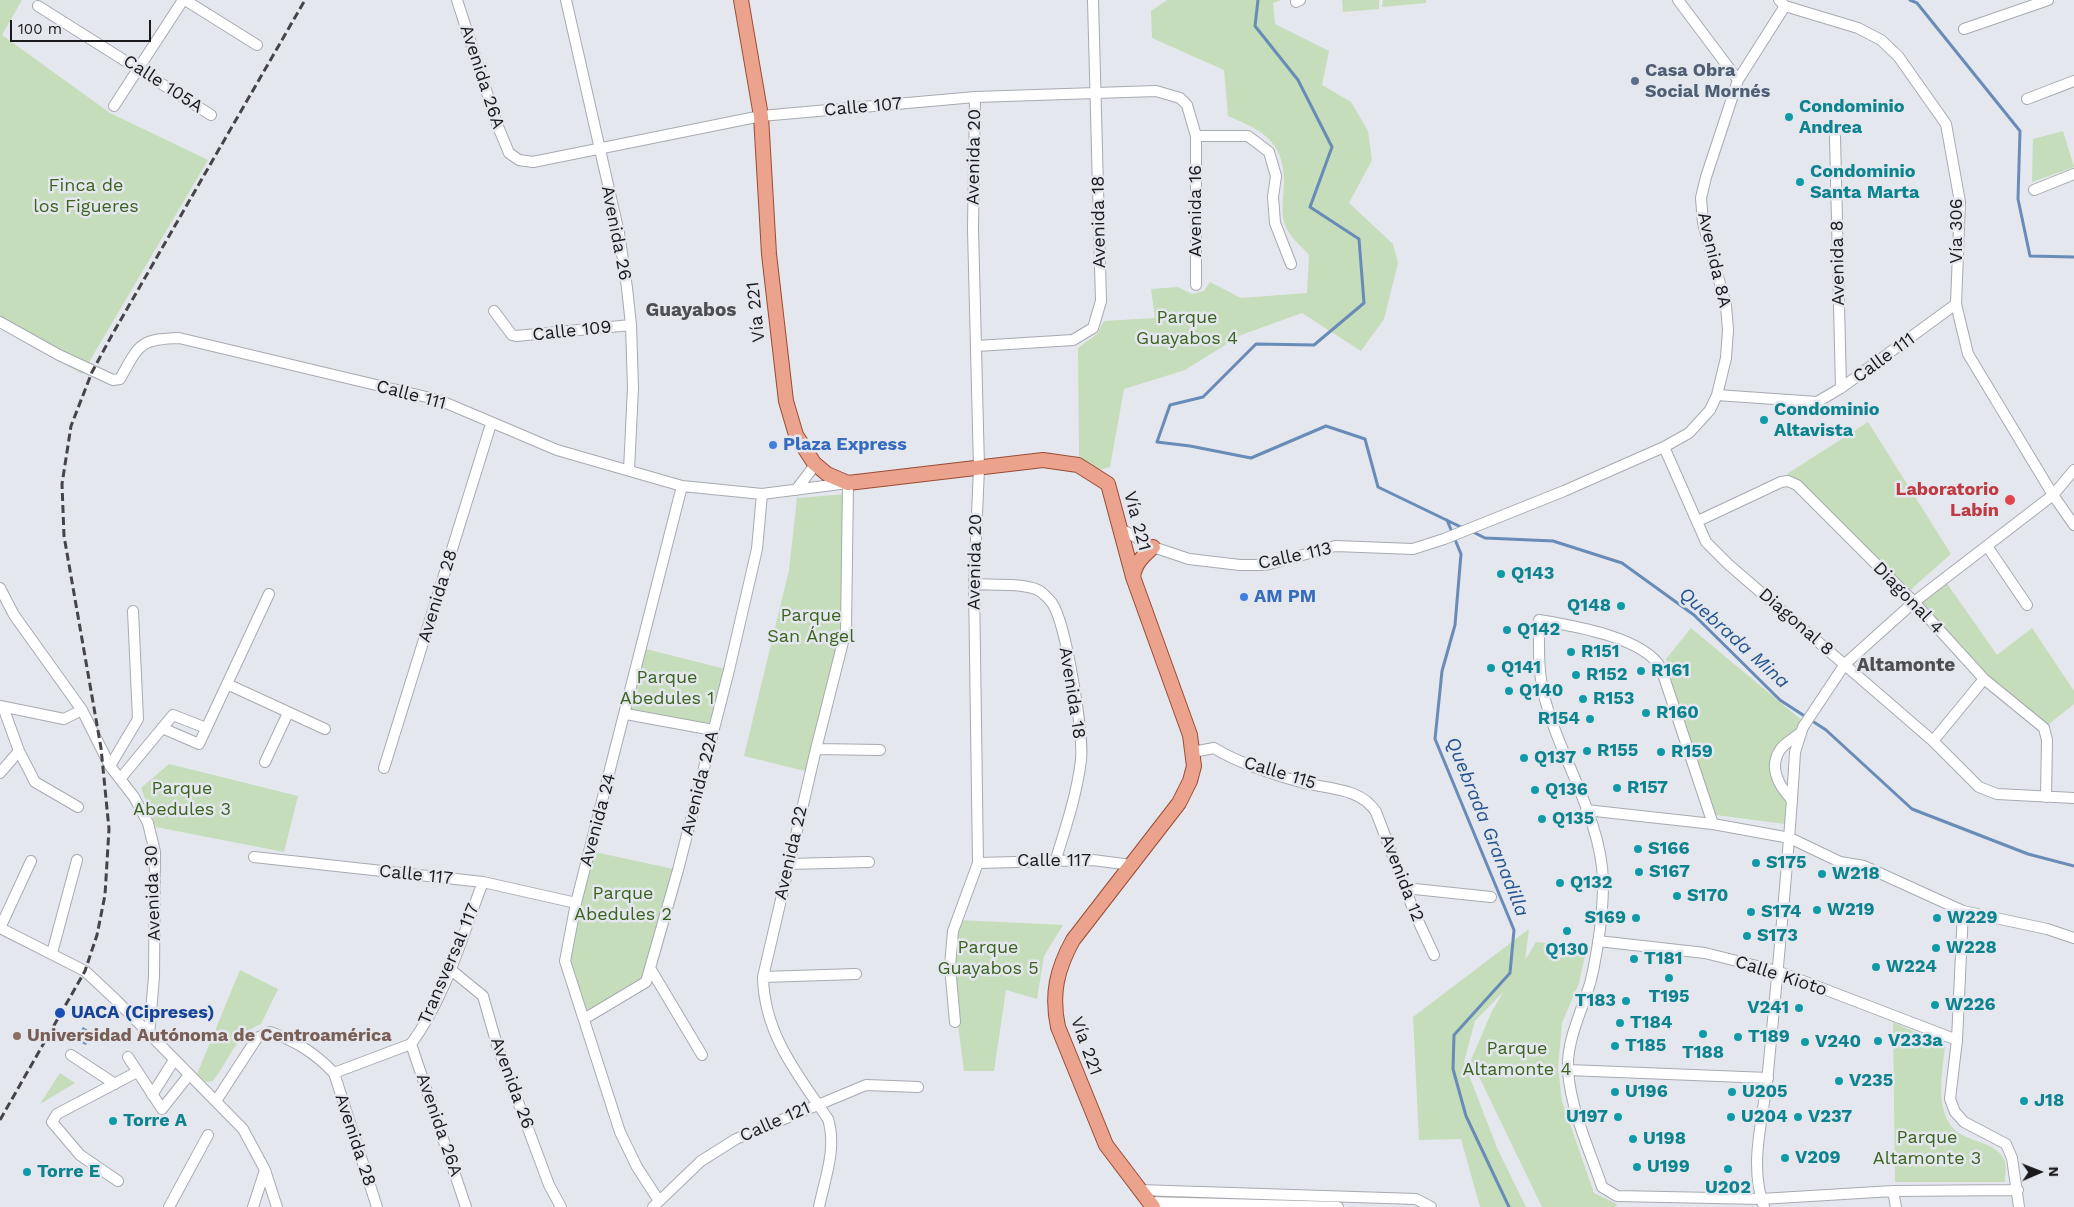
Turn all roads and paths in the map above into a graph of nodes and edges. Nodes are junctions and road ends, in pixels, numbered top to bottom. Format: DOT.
graph roads {
  1 [pos="184,0"];
  2 [pos="457,0"];
  3 [pos="566,0"];
  4 [pos="741,0"];
  5 [pos="1093,0"];
  6 [pos="1678,0"];
  7 [pos="2048,0"];
  8 [pos="1782,3"];
  9 [pos="38,6"];
  10 [pos="1964,29"];
  11 [pos="257,45"];
  12 [pos="140,69"];
  13 [pos="1738,80"];
  14 [pos="2074,82"];
  15 [pos="1097,91"];
  16 [pos="975,97"];
  17 [pos="2027,100"];
  18 [pos="114,106"];
  19 [pos="210,115"];
  20 [pos="762,116"];
  21 [pos="1196,136"];
  22 [pos="1835,137"];
  23 [pos="598,149"];
  24 [pos="509,153"];
  25 [pos="2074,174"];
  26 [pos="2034,190"];
  27 [pos="1291,264"];
  28 [pos="1196,285"];
  29 [pos="1956,304"];
  30 [pos="494,311"];
  31 [pos="0,322"];
  32 [pos="632,325"];
  33 [pos="976,346"];
  34 [pos="1841,388"];
  35 [pos="1717,395"];
  36 [pos="491,424"];
  37 [pos="1664,447"];
  38 [pos="815,465"];
  39 [pos="979,468"];
  40 [pos="628,470"];
  41 [pos="2074,470"];
  42 [pos="848,483"];
  43 [pos="682,486"];
  44 [pos="796,490"];
  45 [pos="762,494"];
  46 [pos="2053,495"];
  47 [pos="1698,520"];
  48 [pos="2074,525"];
  49 [pos="1121,529"];
  50 [pos="1987,546"];
  51 [pos="1153,547"];
  52 [pos="1133,577"];
  53 [pos="974,584"];
  54 [pos="0,588"];
  55 [pos="269,594"];
  56 [pos="1914,602"];
  57 [pos="2027,605"];
  58 [pos="133,611"];
  59 [pos="1845,664"];
  60 [pos="1984,679"];
  61 [pos="227,684"];
  62 [pos="2,707"];
  63 [pos="82,710"];
  64 [pos="288,713"];
  65 [pos="626,714"];
  66 [pos="162,728"];
  67 [pos="206,728"];
  68 [pos="1802,729"];
  69 [pos="325,730"];
  70 [pos="713,730"];
  71 [pos="1932,741"];
  72 [pos="816,749"];
  73 [pos="880,750"];
  74 [pos="19,751"];
  75 [pos="1193,752"];
  76 [pos="265,762"];
  77 [pos="110,766"];
  78 [pos="384,768"];
  79 [pos="0,773"];
  80 [pos="120,779"];
  81 [pos="1793,795"];
  82 [pos="2046,797"];
  83 [pos="2074,798"];
  84 [pos="1369,800"];
  85 [pos="78,808"];
  86 [pos="1586,810"];
  87 [pos="1713,824"];
  88 [pos="1790,838"];
  89 [pos="254,857"];
  90 [pos="1056,859"];
  91 [pos="77,860"];
  92 [pos="31,861"];
  93 [pos="869,862"];
  94 [pos="978,863"];
  95 [pos="788,864"];
  96 [pos="1131,865"];
  97 [pos="483,882"];
  98 [pos="1406,888"];
  99 [pos="1491,897"];
  100 [pos="576,903"];
  101 [pos="1963,911"];
  102 [pos="0,928"];
  103 [pos="2074,938"];
  104 [pos="1598,941"];
  105 [pos="52,953"];
  106 [pos="1434,955"];
  107 [pos="650,968"];
  108 [pos="450,970"];
  109 [pos="1777,971"];
  110 [pos="856,974"];
  111 [pos="764,977"];
  112 [pos="584,1019"];
  113 [pos="955,1022"];
  114 [pos="149,1035"];
  115 [pos="1957,1040"];
  116 [pos="411,1044"];
  117 [pos="71,1055"];
  118 [pos="702,1055"];
  119 [pos="128,1057"];
  120 [pos="174,1060"];
  121 [pos="1568,1070"];
  122 [pos="137,1072"];
  123 [pos="334,1073"];
  124 [pos="189,1075"];
  125 [pos="1768,1078"];
  126 [pos="115,1084"];
  127 [pos="918,1087"];
  128 [pos="152,1095"];
  129 [pos="216,1101"];
  130 [pos="818,1104"];
  131 [pos="208,1135"];
  132 [pos="266,1170"];
  133 [pos="118,1181"];
  134 [pos="1139,1190"];
  135 [pos="2018,1190"];
  136 [pos="1893,1191"];
  137 [pos="1762,1203"];
  138 [pos="656,1204"];
  139 [pos="1151,1204"];
  140 [pos="1309,1206"];
  141 [pos="169,1207"];
  142 [pos="253,1207"];
  143 [pos="278,1207"];
  144 [pos="377,1207"];
  145 [pos="466,1207"];
  146 [pos="561,1207"];
  147 [pos="820,1207"];
  148 [pos="1338,1207"];
  149 [pos="1431,1207"];
  150 [pos="1896,1207"];
  151 [pos="2019,1207"];
  1 -- 11 [label="street"];
  1 -- 12 [label="street"];
  2 -- 24 [label="street, Avenida 26A"];
  3 -- 23 [label="street, Avenida 26"];
  4 -- 20 [label="main road, Vía 221"];
  5 -- 15 [label="street, Avenida 18"];
  6 -- 13 [label="street"];
  7 -- 10 [label="street"];
  8 -- 13 [label="street, Avenida 8A"];
  8 -- 29 [label="street, Vía 306"];
  9 -- 12 [label="street, Calle 105A"];
  12 -- 18 [label="street"];
  12 -- 19 [label="street, Calle 105A"];
  13 -- 35 [label="street, Avenida 8A"];
  14 -- 17 [label="street"];
  15 -- 16 [label="street, Calle 107"];
  15 -- 21 [label="street, Calle 107"];
  15 -- 33 [label="street, Avenida 18"];
  16 -- 20 [label="street, Calle 107"];
  16 -- 33 [label="street, Avenida 20"];
  20 -- 23 [label="street, Calle 107"];
  20 -- 38 [label="main road, Vía 221"];
  21 -- 27 [label="street"];
  21 -- 28 [label="street, Avenida 16"];
  22 -- 34 [label="street, Avenida 8"];
  23 -- 24 [label="street, Calle 107"];
  23 -- 32 [label="street, Avenida 26"];
  25 -- 26 [label="street"];
  29 -- 34 [label="street, Calle 111"];
  29 -- 46 [label="street, Vía 306"];
  30 -- 32 [label="street, Calle 109"];
  31 -- 36 [label="street, Calle 111"];
  32 -- 40 [label="street, Avenida 26"];
  33 -- 39 [label="street, Avenida 20"];
  34 -- 35 [label="street, Calle 111"];
  35 -- 37 [label="street, Avenida 8A"];
  36 -- 40 [label="street, Calle 111"];
  36 -- 78 [label="street, Avenida 28"];
  37 -- 47 [label="street, Diagonal 8"];
  37 -- 51 [label="street, Calle 113"];
  38 -- 42 [label="main road, Vía 221"];
  38 -- 44 [label="street"];
  39 -- 42 [label="main road, Vía 221"];
  39 -- 49 [label="main road, Vía 221"];
  39 -- 53 [label="street, Avenida 20"];
  40 -- 43 [label="street, Calle 111"];
  41 -- 46 [label="street"];
  42 -- 44 [label="street, Calle 111"];
  42 -- 72 [label="street, Avenida 22"];
  43 -- 45 [label="street, Calle 111"];
  43 -- 65 [label="street, Avenida 24"];
  44 -- 45 [label="street, Calle 111"];
  45 -- 70 [label="street, Avenida 22A"];
  46 -- 48 [label="street, Vía 306"];
  46 -- 50 [label="street"];
  47 -- 56 [label="street, Diagonal 4"];
  47 -- 59 [label="street, Diagonal 8"];
  49 -- 51 [label="street, Calle 113"];
  49 -- 52 [label="main road, Vía 221"];
  50 -- 56 [label="street"];
  50 -- 57 [label="street"];
  51 -- 52 [label="main road"];
  52 -- 75 [label="main road, Vía 221"];
  53 -- 90 [label="street, Avenida 18"];
  53 -- 94 [label="street, Avenida 20"];
  54 -- 63 [label="street, Avenida 30"];
  55 -- 61 [label="street"];
  56 -- 59 [label="street"];
  56 -- 60 [label="street, Diagonal 4"];
  58 -- 77 [label="street"];
  59 -- 68 [label="street"];
  59 -- 71 [label="street, Diagonal 8"];
  60 -- 71 [label="street"];
  60 -- 82 [label="street, Diagonal 4"];
  61 -- 64 [label="street"];
  61 -- 67 [label="street"];
  62 -- 63 [label="street"];
  62 -- 74 [label="street"];
  63 -- 77 [label="street, Avenida 30"];
  64 -- 69 [label="street"];
  64 -- 76 [label="street"];
  65 -- 70 [label="street"];
  65 -- 100 [label="street, Avenida 24"];
  66 -- 67 [label="street"];
  66 -- 67 [label="street"];
  66 -- 80 [label="street"];
  68 -- 81 [label="street"];
  68 -- 81 [label="street"];
  70 -- 107 [label="street, Avenida 22A"];
  71 -- 82 [label="street, Diagonal 8"];
  72 -- 73 [label="street"];
  72 -- 95 [label="street, Avenida 22"];
  74 -- 79 [label="street"];
  74 -- 85 [label="street"];
  75 -- 84 [label="street, Calle 115"];
  75 -- 96 [label="main road, Vía 221"];
  77 -- 80 [label="street, Avenida 30"];
  80 -- 114 [label="street, Avenida 30"];
  81 -- 88 [label="street"];
  82 -- 83 [label="street, Diagonal 8"];
  84 -- 98 [label="street, Avenida 12"];
  86 -- 87 [label="street"];
  86 -- 87 [label="street"];
  86 -- 104 [label="street"];
  87 -- 88 [label="street"];
  88 -- 101 [label="street"];
  88 -- 109 [label="street"];
  89 -- 97 [label="street, Calle 117"];
  90 -- 94 [label="street, Calle 117"];
  90 -- 96 [label="street, Calle 117"];
  91 -- 105 [label="street"];
  92 -- 102 [label="street"];
  93 -- 95 [label="street"];
  94 -- 113 [label="street, Avenida 20"];
  95 -- 111 [label="street, Avenida 22"];
  96 -- 134 [label="main road, Vía 221"];
  97 -- 100 [label="street, Calle 117"];
  97 -- 108 [label="street, Transversal 117"];
  98 -- 99 [label="street"];
  98 -- 106 [label="street, Avenida 12"];
  100 -- 112 [label="street, Avenida 24"];
  101 -- 103 [label="street"];
  101 -- 115 [label="street"];
  102 -- 105 [label="street"];
  104 -- 109 [label="street, Calle Kioto"];
  104 -- 121 [label="street"];
  105 -- 114 [label="street"];
  107 -- 112 [label="street, Avenida 22A"];
  107 -- 118 [label="street"];
  108 -- 116 [label="street, Transversal 117"];
  108 -- 146 [label="street, Avenida 26"];
  109 -- 115 [label="street, Calle Kioto"];
  109 -- 125 [label="street"];
  110 -- 111 [label="street"];
  111 -- 130 [label="street, Avenida 22"];
  112 -- 138 [label="street, Avenida 24"];
  114 -- 120 [label="street"];
  115 -- 135 [label="street"];
  116 -- 123 [label="street"];
  116 -- 145 [label="street, Avenida 26A"];
  117 -- 126 [label="street"];
  119 -- 122 [label="street"];
  120 -- 124 [label="street"];
  120 -- 128 [label="street"];
  121 -- 125 [label="street"];
  121 -- 137 [label="street"];
  122 -- 126 [label="street"];
  122 -- 128 [label="street"];
  123 -- 129 [label="street"];
  123 -- 144 [label="street, Avenida 28"];
  124 -- 128 [label="street"];
  124 -- 129 [label="street"];
  125 -- 137 [label="street"];
  126 -- 133 [label="street"];
  127 -- 130 [label="street, Calle 121"];
  129 -- 132 [label="street"];
  130 -- 138 [label="street, Calle 121"];
  130 -- 147 [label="street, Avenida 22"];
  131 -- 141 [label="street"];
  132 -- 142 [label="street"];
  132 -- 143 [label="street"];
  134 -- 139 [label="main road, Vía 221"];
  134 -- 149 [label="street"];
  135 -- 136 [label="street"];
  135 -- 151 [label="street"];
  136 -- 137 [label="street"];
  136 -- 150 [label="street"];
  139 -- 140 [label="street"];
  140 -- 148 [label="street"];
}
